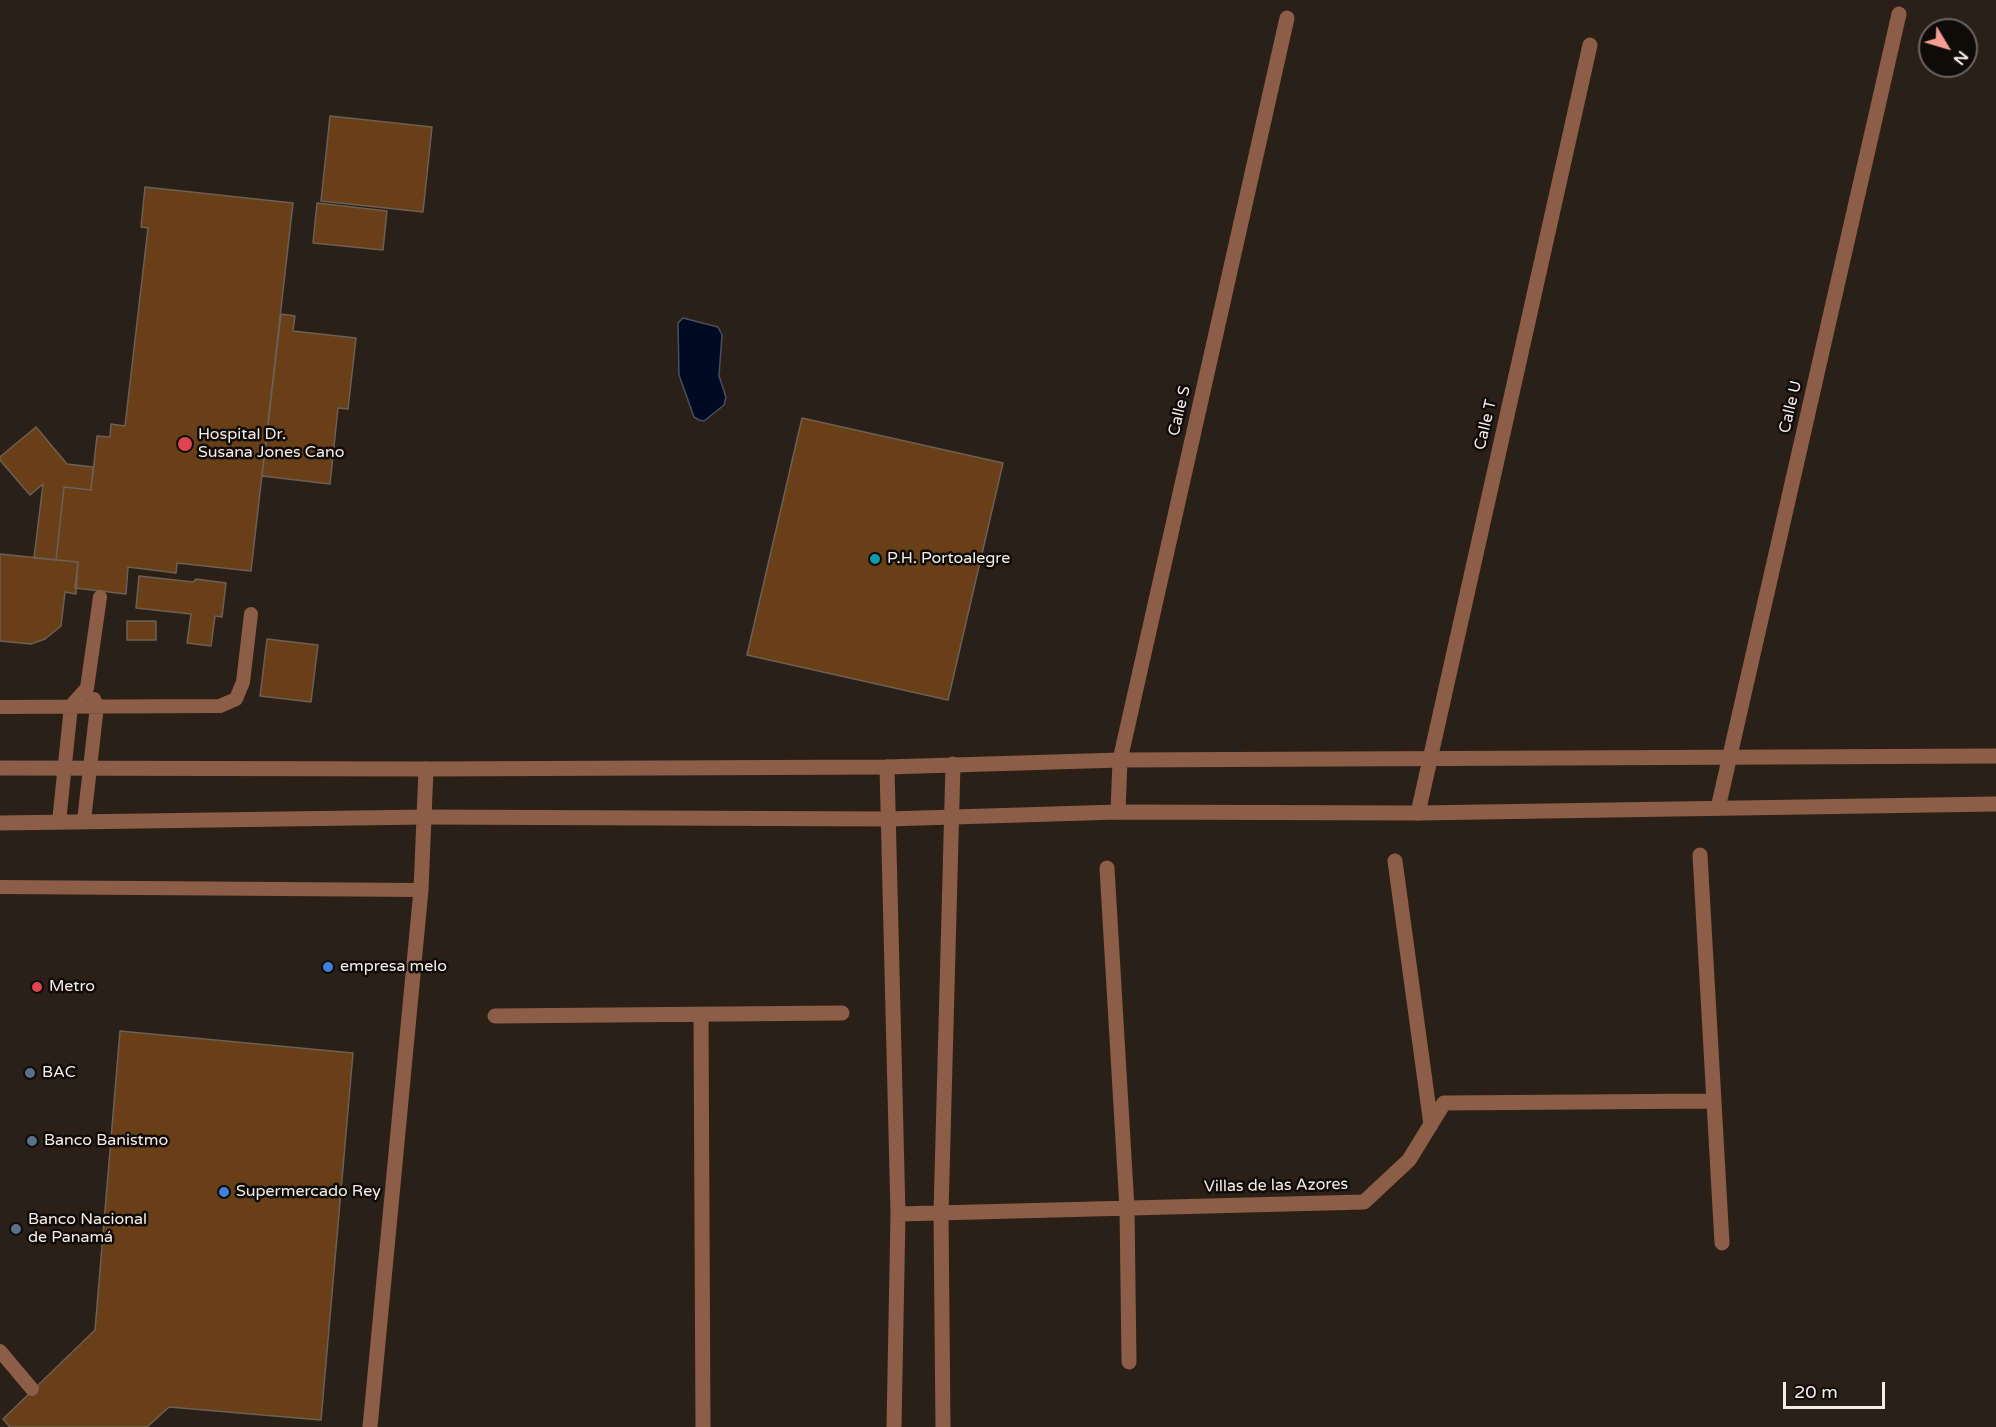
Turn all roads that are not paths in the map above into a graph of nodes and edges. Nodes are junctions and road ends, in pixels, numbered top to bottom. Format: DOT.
graph roads {
  1 [pos="1899,14"];
  2 [pos="1287,18"];
  3 [pos="1590,45"];
  4 [pos="100,597"];
  5 [pos="251,614"];
  6 [pos="87,688"];
  7 [pos="71,705"];
  8 [pos="0,706"];
  9 [pos="98,706"];
  10 [pos="1730,756"];
  11 [pos="1996,756"];
  12 [pos="1429,759"];
  13 [pos="1120,760"];
  14 [pos="953,764"];
  15 [pos="887,767"];
  16 [pos="0,768"];
  17 [pos="65,768"];
  18 [pos="90,768"];
  19 [pos="426,769"];
  20 [pos="1996,804"];
  21 [pos="1719,808"];
  22 [pos="1118,812"];
  23 [pos="1418,813"];
  24 [pos="425,817"];
  25 [pos="952,818"];
  26 [pos="888,819"];
  27 [pos="84,821"];
  28 [pos="59,822"];
  29 [pos="0,823"];
  30 [pos="1700,855"];
  31 [pos="1395,861"];
  32 [pos="1107,868"];
  33 [pos="0,887"];
  34 [pos="421,890"];
  35 [pos="842,1013"];
  36 [pos="701,1014"];
  37 [pos="495,1016"];
  38 [pos="1714,1101"];
  39 [pos="1431,1125"];
  40 [pos="1127,1208"];
  41 [pos="941,1213"];
  42 [pos="898,1214"];
  43 [pos="1722,1243"];
  44 [pos="0,1351"];
  45 [pos="1130,1362"];
  46 [pos="32,1389"];
  47 [pos="370,1427"];
  48 [pos="703,1427"];
  49 [pos="894,1427"];
  50 [pos="943,1427"];
  1 -- 10 [label="street, Calle U"];
  2 -- 13 [label="street, Calle S"];
  3 -- 12 [label="street, Calle T"];
  4 -- 6 [label="lane"];
  5 -- 9 [label="lane"];
  6 -- 7 [label="lane"];
  6 -- 9 [label="lane"];
  7 -- 8 [label="lane"];
  7 -- 9 [label="lane"];
  7 -- 17 [label="lane"];
  9 -- 18 [label="lane"];
  10 -- 11 [label="street"];
  10 -- 12 [label="street"];
  10 -- 21 [label="street, Calle U"];
  12 -- 13 [label="street"];
  12 -- 23 [label="street, Calle T"];
  13 -- 14 [label="street"];
  13 -- 22 [label="street, Calle S"];
  14 -- 15 [label="street"];
  14 -- 25 [label="street"];
  15 -- 19 [label="street"];
  15 -- 26 [label="street"];
  16 -- 17 [label="street"];
  17 -- 18 [label="street"];
  17 -- 28 [label="lane"];
  18 -- 19 [label="street"];
  18 -- 27 [label="lane"];
  19 -- 24 [label="street"];
  20 -- 21 [label="street"];
  21 -- 23 [label="street"];
  22 -- 23 [label="street"];
  22 -- 25 [label="street"];
  24 -- 26 [label="street"];
  24 -- 27 [label="street"];
  24 -- 34 [label="street"];
  25 -- 26 [label="street"];
  25 -- 41 [label="street"];
  26 -- 42 [label="street"];
  27 -- 28 [label="street"];
  28 -- 29 [label="street"];
  30 -- 38 [label="street"];
  31 -- 39 [label="street"];
  32 -- 40 [label="street"];
  33 -- 34 [label="lane"];
  34 -- 47 [label="street"];
  35 -- 36 [label="street"];
  36 -- 37 [label="street"];
  36 -- 48 [label="street"];
  38 -- 39 [label="street, Villas de las Azores"];
  38 -- 43 [label="street"];
  39 -- 40 [label="street, Villas de las Azores"];
  40 -- 41 [label="street, Villas de las Azores"];
  40 -- 45 [label="street"];
  41 -- 42 [label="street, Villas de las Azores"];
  41 -- 50 [label="street"];
  42 -- 49 [label="street"];
  44 -- 46 [label="lane"];
}
